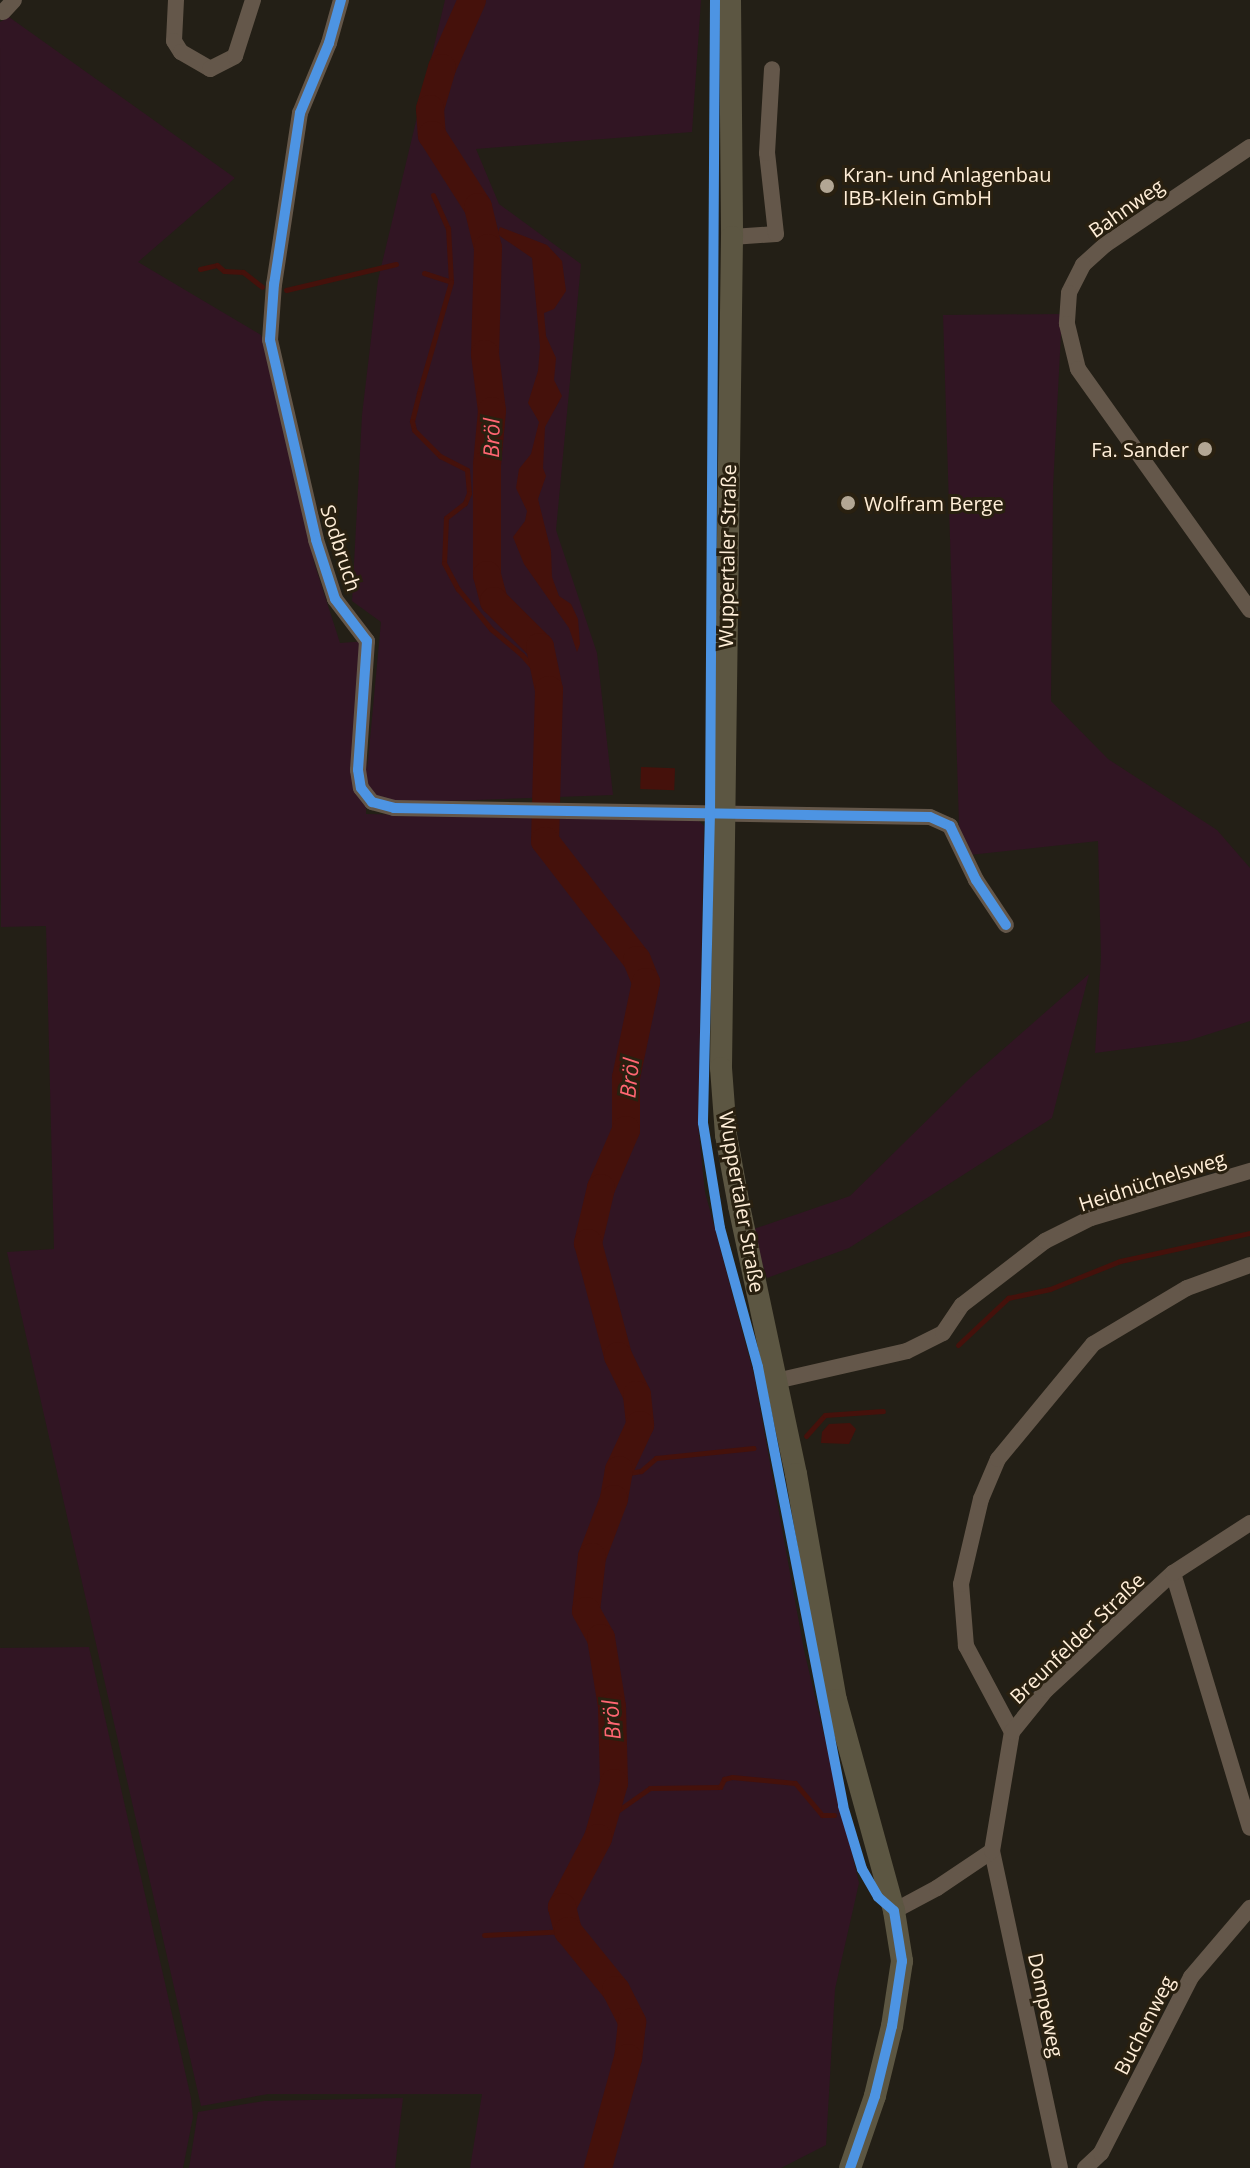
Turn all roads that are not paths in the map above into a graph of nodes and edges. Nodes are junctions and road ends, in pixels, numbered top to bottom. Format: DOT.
graph roads {
  1 [pos="176,0"];
  2 [pos="253,0"];
  3 [pos="341,0"];
  4 [pos="730,0"];
  5 [pos="772,69"];
  6 [pos="1250,147"];
  7 [pos="732,237"];
  8 [pos="1250,610"];
  9 [pos="724,813"];
  10 [pos="1006,925"];
  11 [pos="1250,1171"];
  12 [pos="1250,1265"];
  13 [pos="776,1381"];
  14 [pos="1250,1523"];
  15 [pos="1173,1573"];
  16 [pos="1012,1732"];
  17 [pos="1250,1828"];
  18 [pos="992,1851"];
  19 [pos="1250,1908"];
  20 [pos="894,1911"];
  21 [pos="850,2168"];
  22 [pos="1060,2168"];
  23 [pos="1085,2168"];
  1 -- 2 [label="street"];
  3 -- 9 [label="street, Sodbruch"];
  4 -- 7 [label="main road, Wuppertaler Straße"];
  5 -- 7 [label="street"];
  6 -- 8 [label="street, Bahnweg"];
  7 -- 9 [label="main road, Wuppertaler Straße"];
  9 -- 10 [label="street, Sodbruch"];
  9 -- 13 [label="main road, Wuppertaler Straße"];
  11 -- 13 [label="street, Heidnüchelsweg"];
  12 -- 16 [label="street"];
  13 -- 20 [label="main road, Wuppertaler Straße"];
  14 -- 15 [label="street, Breunfelder Straße"];
  15 -- 16 [label="street, Breunfelder Straße"];
  15 -- 17 [label="street"];
  16 -- 18 [label="street, Breunfelder Straße"];
  18 -- 20 [label="street"];
  18 -- 22 [label="street, Dompeweg"];
  19 -- 23 [label="street, Buchenweg"];
  20 -- 21 [label="main road, Wuppertaler Straße"];
}
